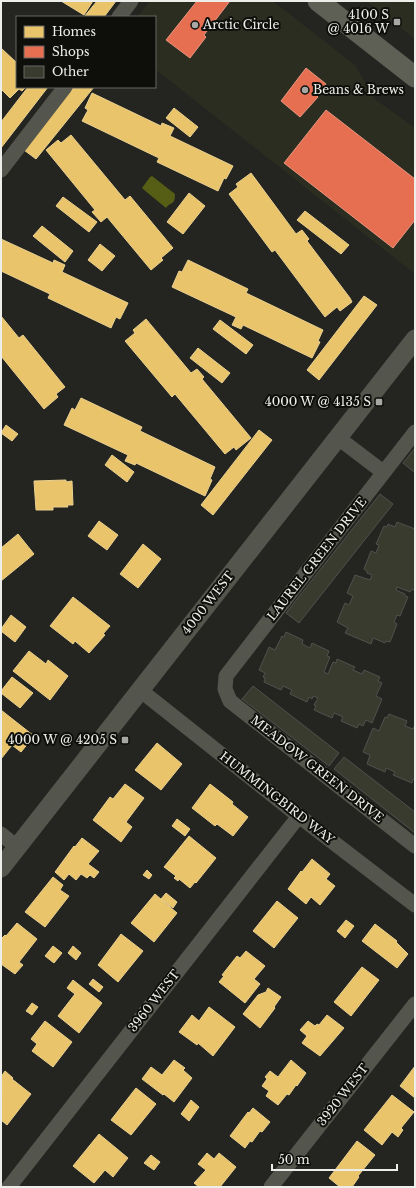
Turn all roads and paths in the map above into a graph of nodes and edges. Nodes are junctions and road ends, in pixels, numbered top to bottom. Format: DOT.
graph roads {
  1 [pos="131,1"];
  2 [pos="318,1"];
  3 [pos="120,16"];
  4 [pos="415,77"];
  5 [pos="64,88"];
  6 [pos="1,170"];
  7 [pos="415,339"];
  8 [pos="415,432"];
  9 [pos="337,437"];
  10 [pos="383,472"];
  11 [pos="225,689"];
  12 [pos="140,690"];
  13 [pos="299,816"];
  14 [pos="1,834"];
  15 [pos="415,846"];
  16 [pos="17,847"];
  17 [pos="1,868"];
  18 [pos="415,905"];
  19 [pos="415,1004"];
  20 [pos="10,1187"];
  21 [pos="271,1187"];
  1 -- 3 [label="street"];
  2 -- 4 [label="main road"];
  5 -- 6 [label="street"];
  7 -- 9 [label="street, 4000 WEST"];
  8 -- 10 [label="street, LAUREL GREEN DRIVE"];
  9 -- 10 [label="street"];
  9 -- 12 [label="street, 4000 WEST"];
  10 -- 11 [label="street, LAUREL GREEN DRIVE"];
  11 -- 15 [label="street, MEADOW GREEN DRIVE"];
  12 -- 13 [label="street, HUMMINGBIRD WAY"];
  12 -- 16 [label="street, 4000 WEST"];
  13 -- 18 [label="street, HUMMINGBIRD WAY"];
  13 -- 20 [label="street, 3960 WEST"];
  14 -- 16 [label="street"];
  16 -- 17 [label="street, 4000 WEST"];
  19 -- 21 [label="street, 3920 WEST"];
}
